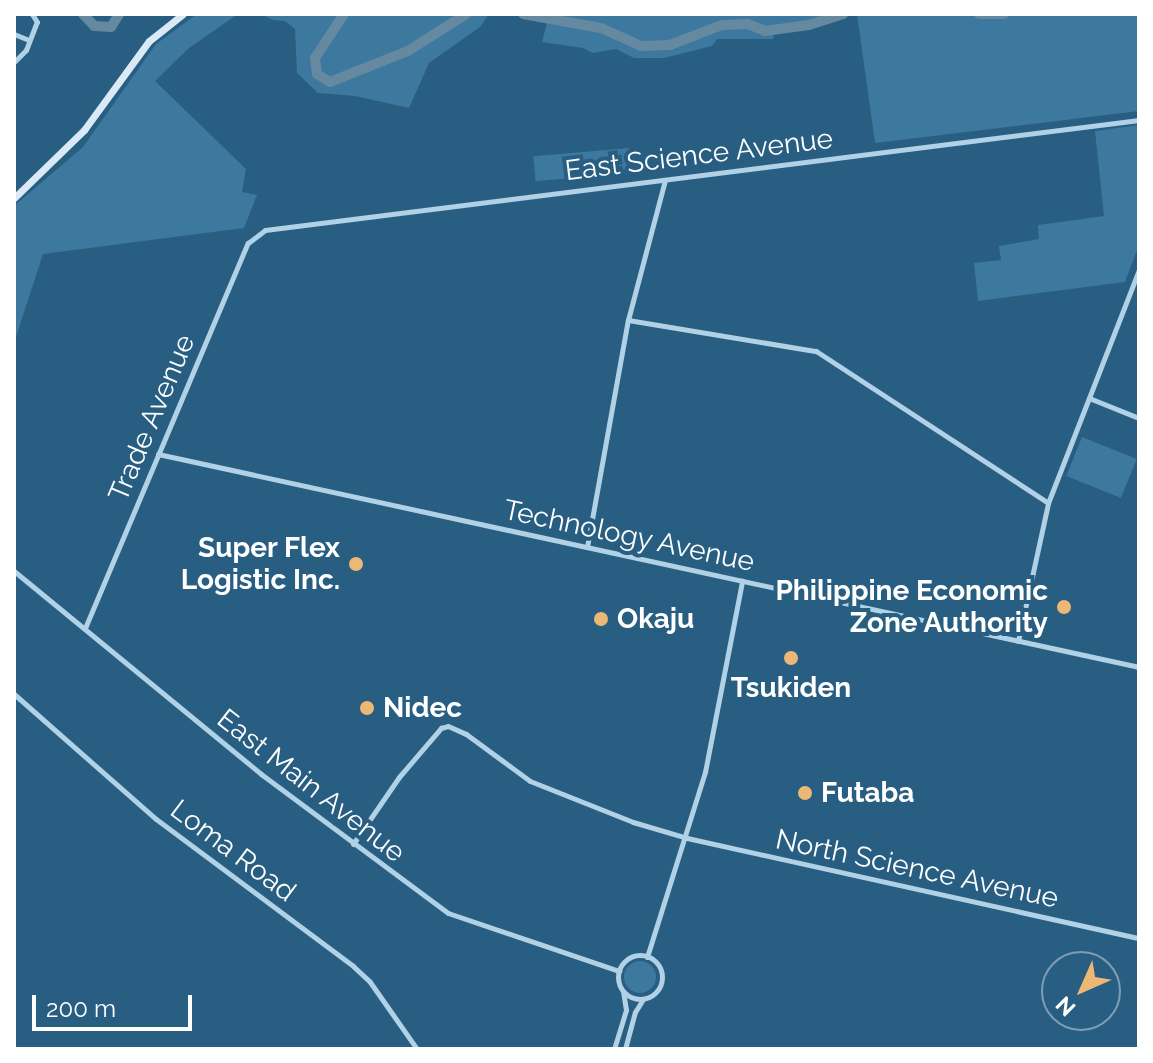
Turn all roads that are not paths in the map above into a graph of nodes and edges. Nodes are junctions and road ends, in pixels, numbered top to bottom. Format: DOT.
graph roads {
  1 [pos="32,14"];
  2 [pos="183,14"];
  3 [pos="14,34"];
  4 [pos="29,40"];
  5 [pos="14,62"];
  6 [pos="1139,120"];
  7 [pos="665,180"];
  8 [pos="14,198"];
  9 [pos="265,230"];
  10 [pos="1139,270"];
  11 [pos="628,320"];
  12 [pos="1089,398"];
  13 [pos="1139,418"];
  14 [pos="158,454"];
  15 [pos="1048,503"];
  16 [pos="587,547"];
  17 [pos="14,571"];
  18 [pos="742,581"];
  19 [pos="85,628"];
  20 [pos="1018,641"];
  21 [pos="1139,667"];
  22 [pos="14,694"];
  23 [pos="687,838"];
  24 [pos="353,844"];
  25 [pos="1139,938"];
  26 [pos="647,957"];
  27 [pos="619,971"];
  28 [pos="623,991"];
  29 [pos="643,999"];
  30 [pos="417,1049"];
  31 [pos="614,1049"];
  32 [pos="625,1049"];
  1 -- 4 [label="street"];
  2 -- 8 [label="main road"];
  3 -- 4 [label="street"];
  4 -- 5 [label="street"];
  6 -- 7 [label="street, East Science Avenue"];
  7 -- 9 [label="street, East Science Avenue"];
  7 -- 11 [label="street"];
  9 -- 14 [label="street, Trade Avenue"];
  10 -- 12 [label="street"];
  11 -- 15 [label="street"];
  11 -- 16 [label="street"];
  12 -- 13 [label="street"];
  12 -- 15 [label="street"];
  14 -- 16 [label="street, Technology Avenue"];
  14 -- 19 [label="street, Trade Avenue"];
  15 -- 20 [label="street"];
  16 -- 18 [label="street, Technology Avenue"];
  17 -- 19 [label="street, East Main Avenue"];
  18 -- 20 [label="street, Technology Avenue"];
  18 -- 23 [label="street"];
  19 -- 24 [label="street, East Main Avenue"];
  20 -- 21 [label="street, Technology Avenue"];
  22 -- 30 [label="street, Loma Road"];
  23 -- 24 [label="street, North Science Avenue"];
  23 -- 25 [label="street, North Science Avenue"];
  23 -- 26 [label="street"];
  24 -- 27 [label="street, East Main Avenue"];
  26 -- 27 [label="street"];
  26 -- 29 [label="street"];
  27 -- 28 [label="street"];
  28 -- 29 [label="street"];
  28 -- 31 [label="street"];
  29 -- 32 [label="street"];
}
